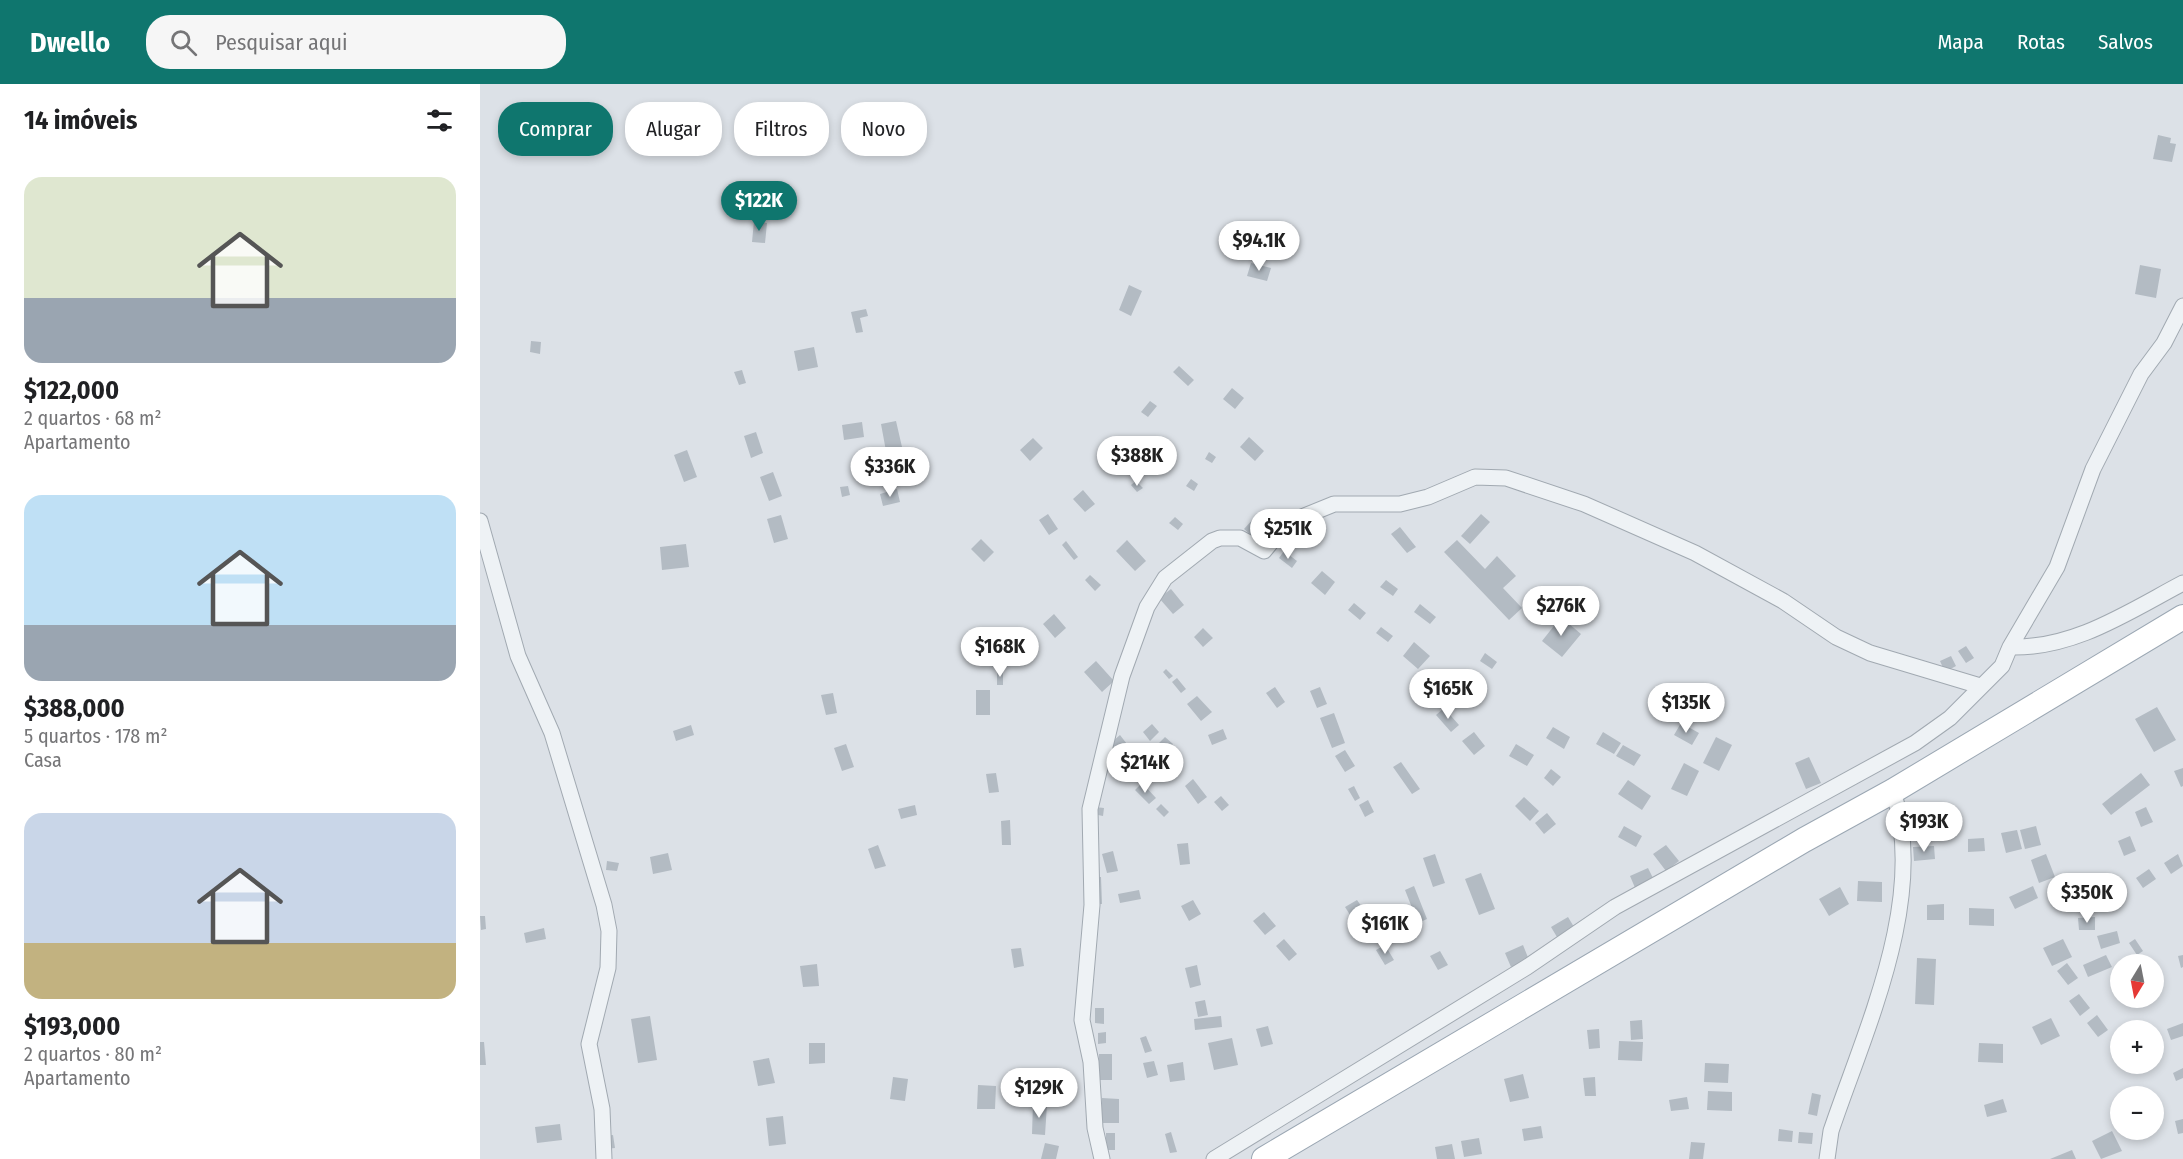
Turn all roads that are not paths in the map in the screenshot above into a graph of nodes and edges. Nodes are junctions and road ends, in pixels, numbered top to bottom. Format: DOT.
graph roads {
  1 [pos="2183,306"];
  2 [pos="480,521"];
  3 [pos="2183,582"];
  4 [pos="2183,617"];
  5 [pos="2010,647"];
  6 [pos="1980,686"];
  7 [pos="1893,791"];
  8 [pos="604,1159"];
  9 [pos="1102,1159"];
  10 [pos="1214,1159"];
  11 [pos="1264,1159"];
  12 [pos="1827,1159"];
  1 -- 5 [label="street"];
  2 -- 8 [label="street"];
  3 -- 5 [label="street"];
  4 -- 7 [label="main road"];
  5 -- 6 [label="street"];
  6 -- 9 [label="street"];
  6 -- 10 [label="street"];
  7 -- 11 [label="main road"];
  7 -- 12 [label="street"];
}
